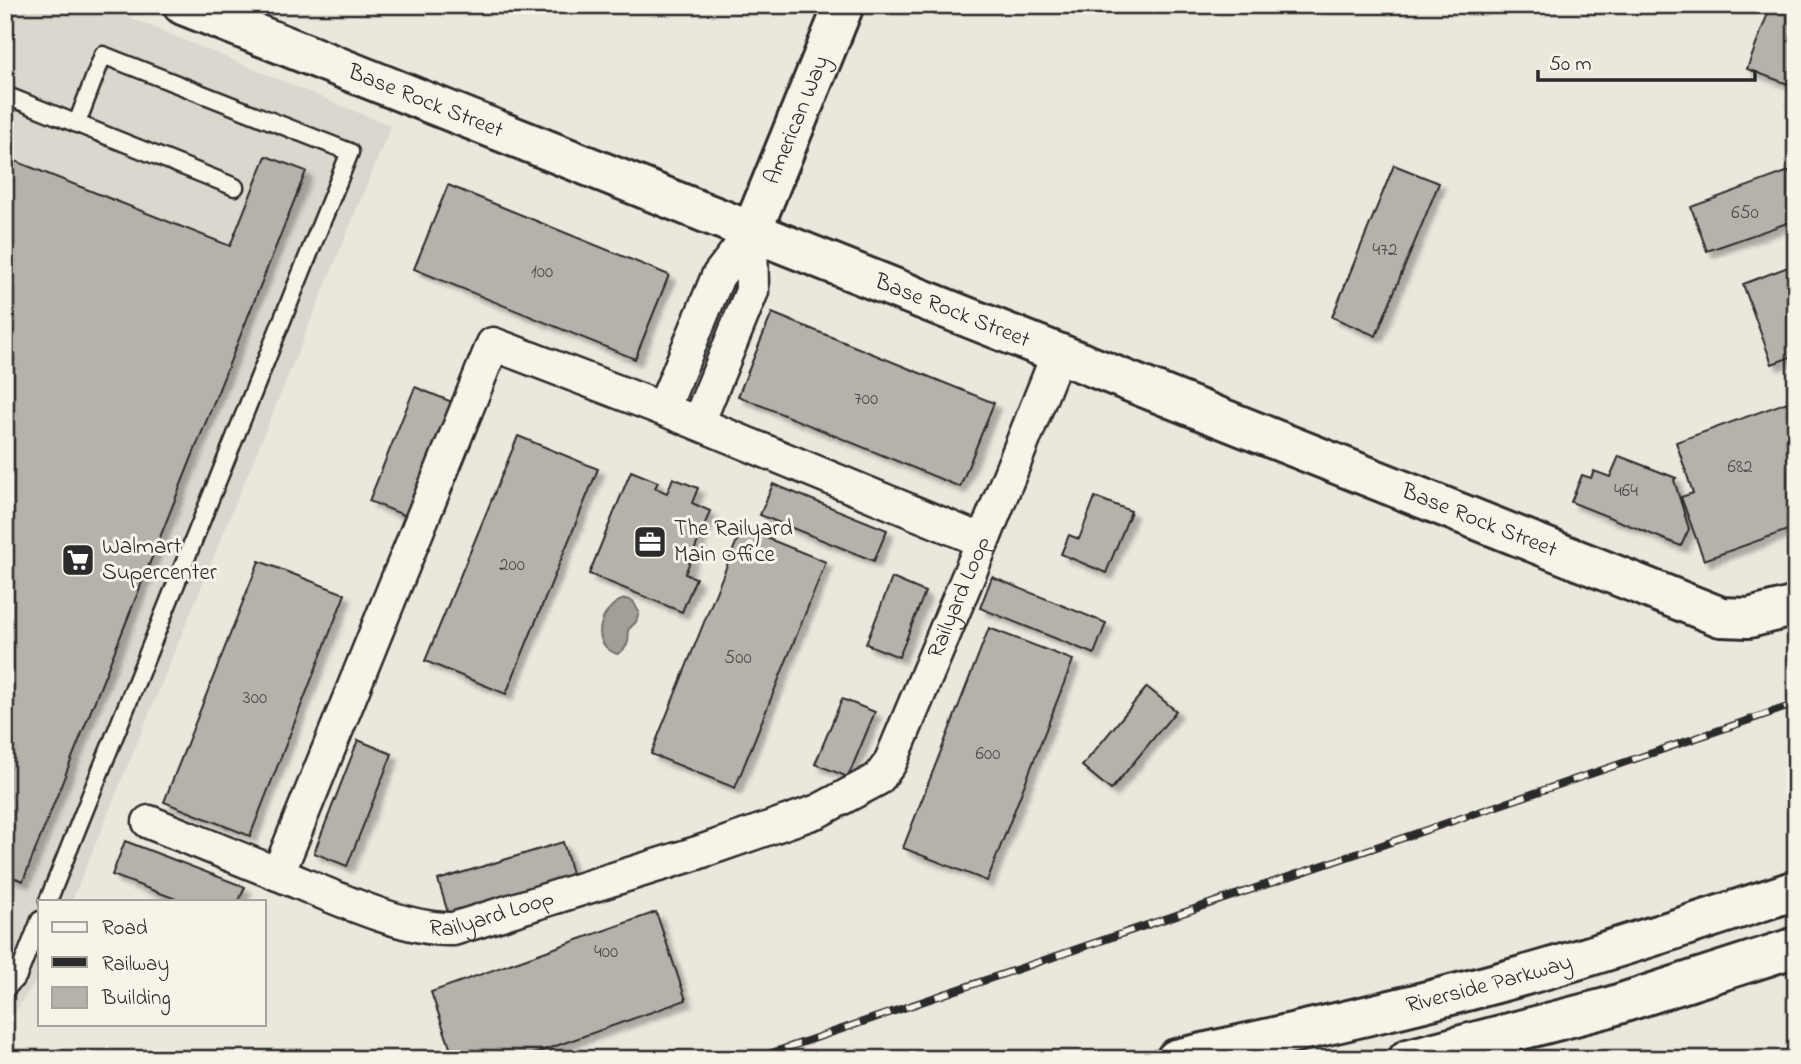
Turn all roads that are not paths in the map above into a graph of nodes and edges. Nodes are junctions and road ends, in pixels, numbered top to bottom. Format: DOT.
graph roads {
  1 [pos="183,5"];
  2 [pos="844,5"];
  3 [pos="5,95"];
  4 [pos="77,123"];
  5 [pos="234,187"];
  6 [pos="751,233"];
  7 [pos="1058,354"];
  8 [pos="663,409"];
  9 [pos="698,423"];
  10 [pos="983,541"];
  11 [pos="1796,606"];
  12 [pos="149,822"];
  13 [pos="278,874"];
  14 [pos="1796,890"];
  15 [pos="48,900"];
  16 [pos="38,925"];
  17 [pos="1796,947"];
  18 [pos="5,990"];
  19 [pos="1176,1059"];
  20 [pos="1408,1059"];
  1 -- 6 [label="street, Base Rock Street"];
  2 -- 6 [label="street, American Way"];
  3 -- 4 [label="lane"];
  4 -- 5 [label="lane"];
  4 -- 15 [label="lane"];
  6 -- 7 [label="street, Base Rock Street"];
  6 -- 8 [label="street"];
  6 -- 9 [label="street"];
  7 -- 10 [label="street"];
  7 -- 11 [label="street, Base Rock Street"];
  8 -- 9 [label="street, Railyard Loop"];
  8 -- 13 [label="street, Railyard Loop"];
  9 -- 10 [label="street, Railyard Loop"];
  10 -- 13 [label="street, Railyard Loop"];
  12 -- 13 [label="street"];
  14 -- 19 [label="street, Riverside Parkway"];
  16 -- 18 [label="lane"];
  17 -- 20 [label="street"];
}
